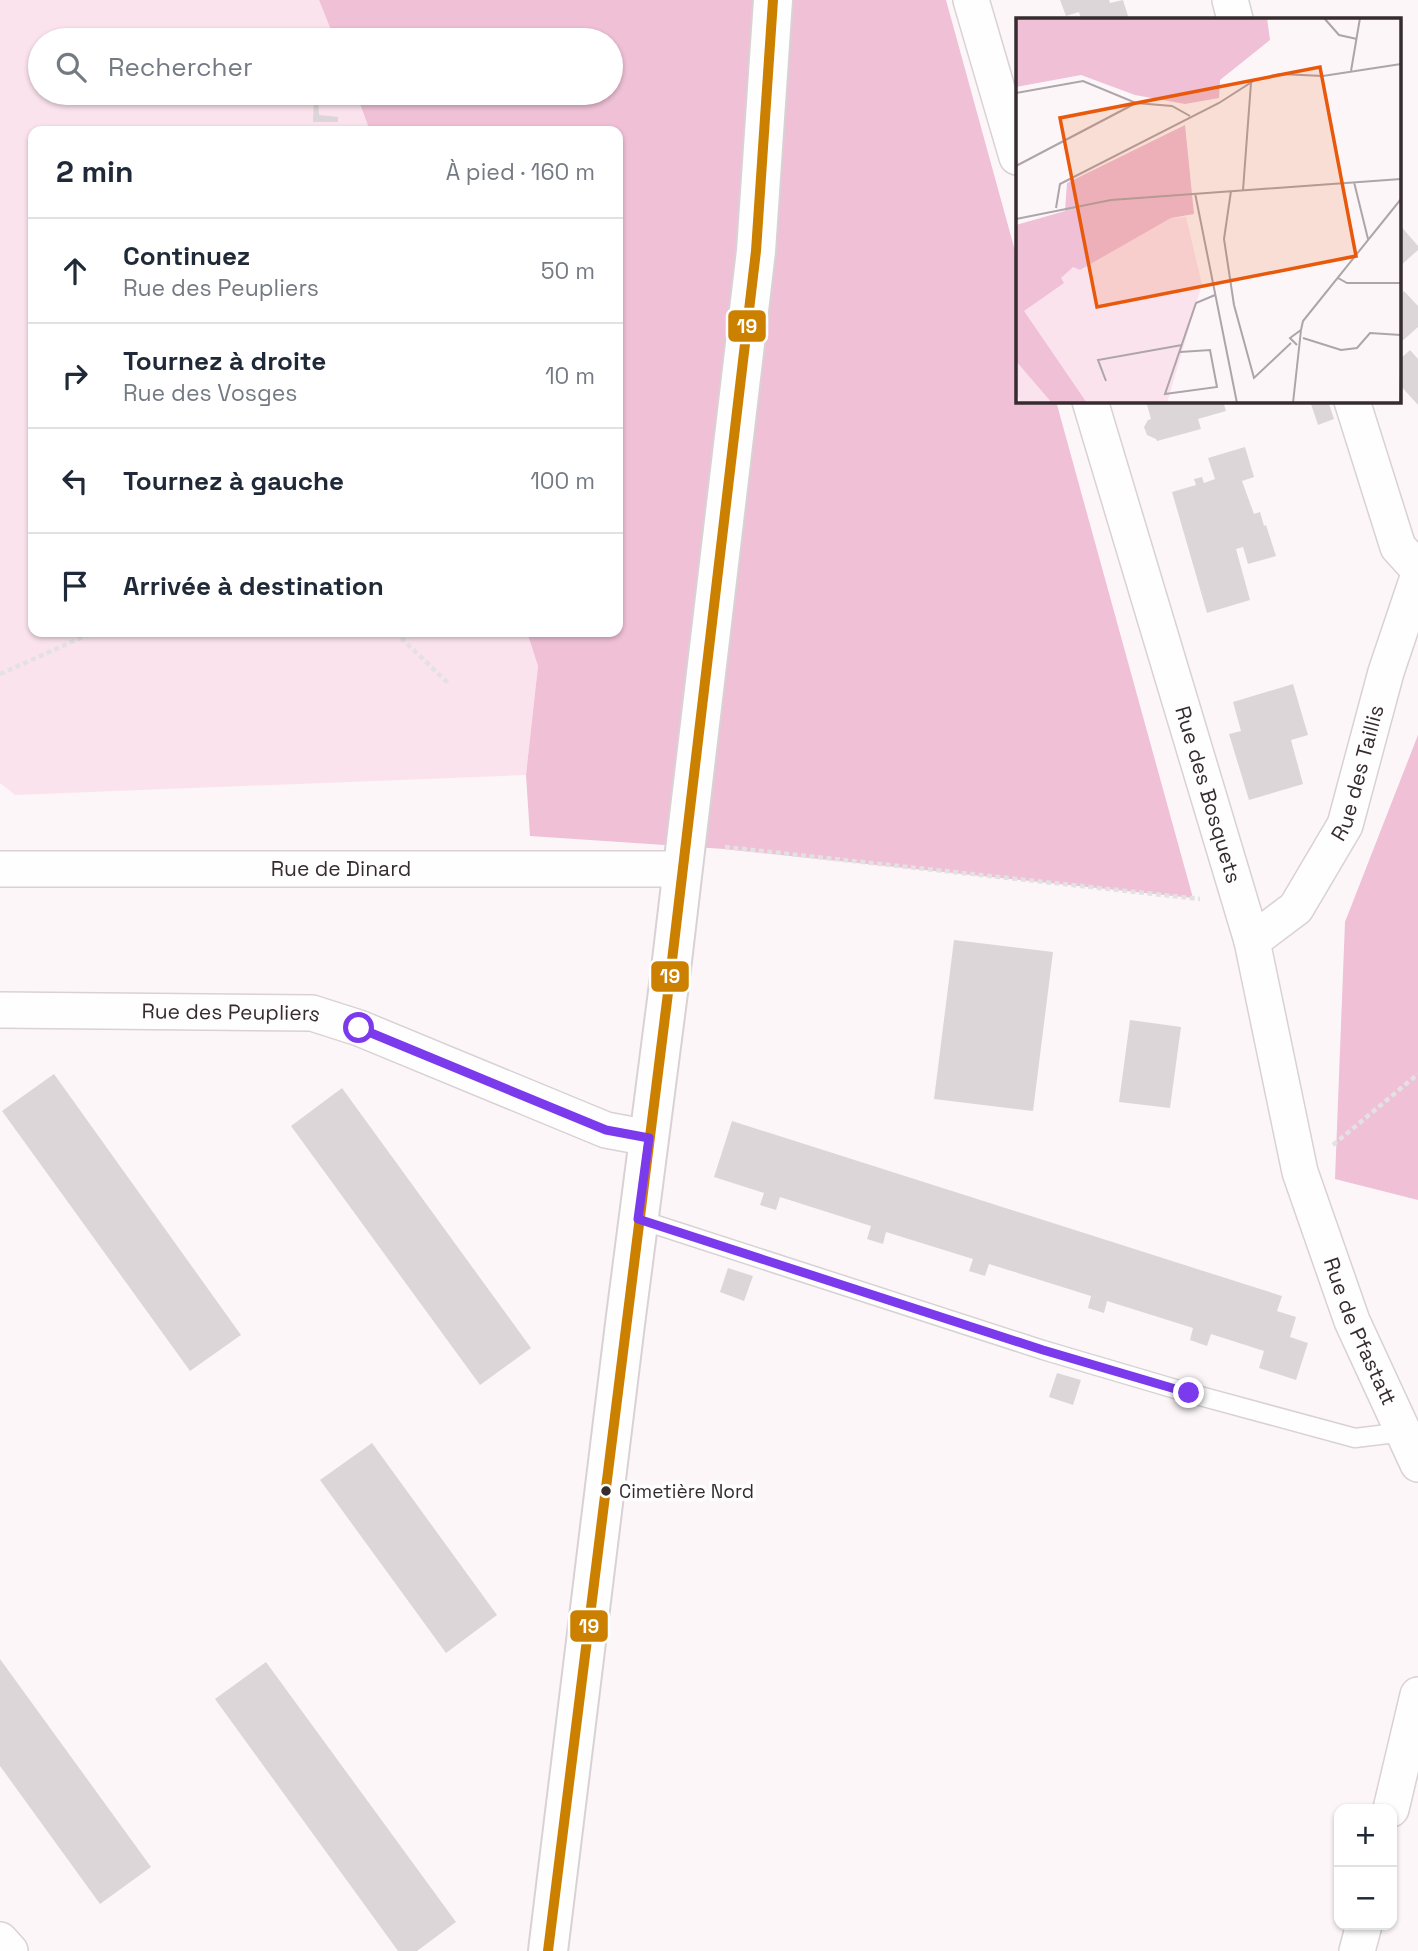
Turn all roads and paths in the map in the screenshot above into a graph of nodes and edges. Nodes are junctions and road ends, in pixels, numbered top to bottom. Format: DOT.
graph roads {
  1 [pos="774,0"];
  2 [pos="971,0"];
  3 [pos="1230,0"];
  4 [pos="1235,18"];
  5 [pos="1016,154"];
  6 [pos="1090,402"];
  7 [pos="1352,402"];
  8 [pos="1418,569"];
  9 [pos="1418,577"];
  10 [pos="83,637"];
  11 [pos="400,637"];
  12 [pos="0,674"];
  13 [pos="449,684"];
  14 [pos="684,856"];
  15 [pos="0,869"];
  16 [pos="1239,903"];
  17 [pos="1252,941"];
  18 [pos="0,1010"];
  19 [pos="1418,1074"];
  20 [pos="649,1138"];
  21 [pos="1304,1183"];
  22 [pos="638,1219"];
  23 [pos="1404,1432"];
  24 [pos="1418,1464"];
  25 [pos="1418,1695"];
  26 [pos="1392,1804"];
  27 [pos="1363,1930"];
  28 [pos="0,1940"];
  29 [pos="10,1951"];
  30 [pos="548,1951"];
  31 [pos="1357,1951"];
  1 -- 14 [label="main road"];
  2 -- 5 [label="street"];
  3 -- 4 [label="street"];
  6 -- 16 [label="street, Rue des Bosquets"];
  7 -- 8 [label="street"];
  9 -- 17 [label="street, Rue des Taillis"];
  10 -- 12 [label="path"];
  11 -- 13 [label="path"];
  14 -- 15 [label="street, Rue de Dinard"];
  14 -- 16 [label="path"];
  14 -- 20 [label="main road"];
  16 -- 17 [label="street, Rue des Bosquets"];
  17 -- 21 [label="street, Rue des Bosquets"];
  18 -- 20 [label="street, Rue des Peupliers"];
  19 -- 21 [label="path"];
  20 -- 22 [label="main road"];
  21 -- 23 [label="street, Rue de Pfastatt"];
  22 -- 23 [label="lane"];
  22 -- 30 [label="main road"];
  23 -- 24 [label="street, Rue de Pfastatt"];
  25 -- 26 [label="street"];
  27 -- 31 [label="street"];
  28 -- 29 [label="street"];
}
